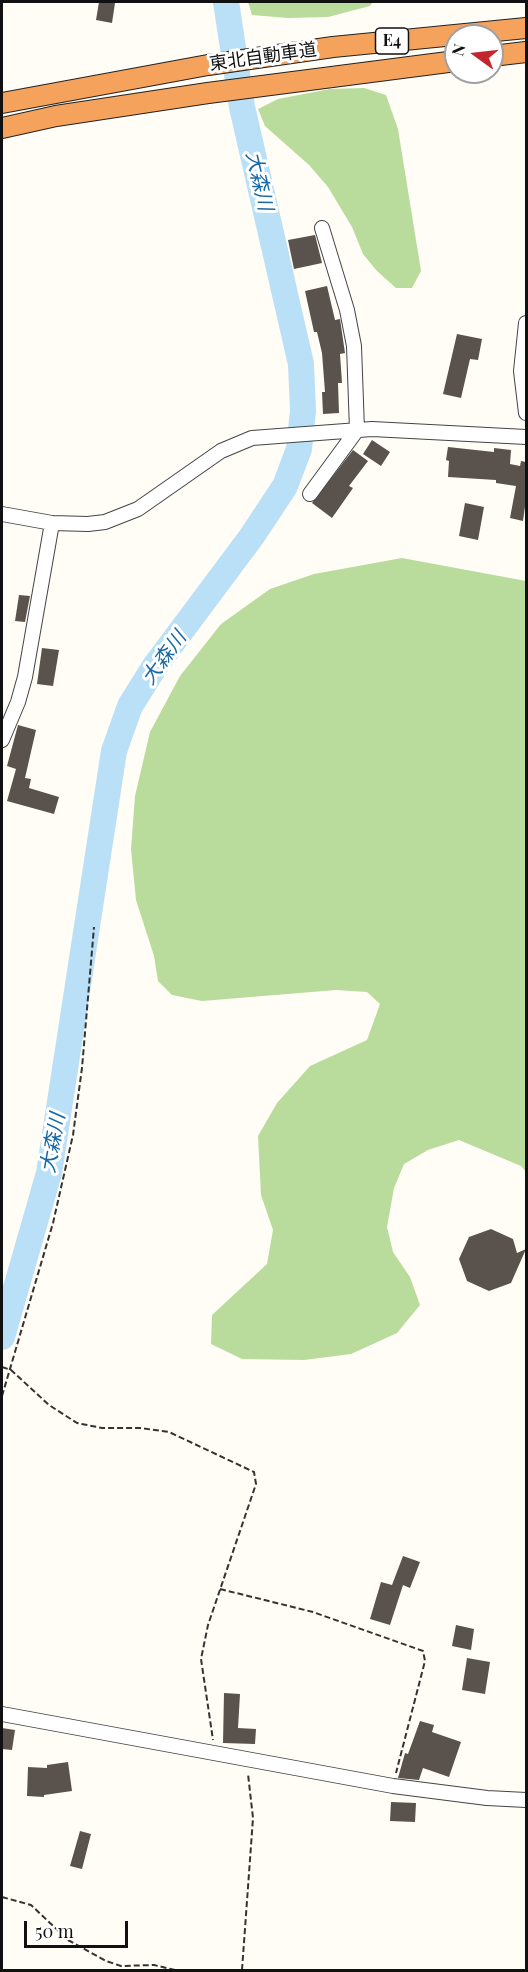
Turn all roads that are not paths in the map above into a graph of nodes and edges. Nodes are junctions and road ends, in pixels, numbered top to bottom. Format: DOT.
graph roads {
  1 [pos="526,28"];
  2 [pos="526,52"];
  3 [pos="504,55"];
  4 [pos="444,62"];
  5 [pos="2,104"];
  6 [pos="2,128"];
  7 [pos="322,228"];
  8 [pos="526,323"];
  9 [pos="526,413"];
  10 [pos="357,430"];
  11 [pos="526,437"];
  12 [pos="310,494"];
  13 [pos="2,514"];
  14 [pos="52,523"];
  15 [pos="2,740"];
  16 [pos="2,1714"];
  17 [pos="526,1800"];
  1 -- 5 [label="highway, 東北自動車道 / E4"];
  2 -- 3 [label="highway"];
  4 -- 6 [label="highway, 東北自動車道 / E4"];
  7 -- 10 [label="street"];
  8 -- 9 [label="street"];
  10 -- 11 [label="street"];
  10 -- 12 [label="street"];
  10 -- 14 [label="street"];
  13 -- 14 [label="street"];
  14 -- 15 [label="street"];
  16 -- 17 [label="street"];
}
